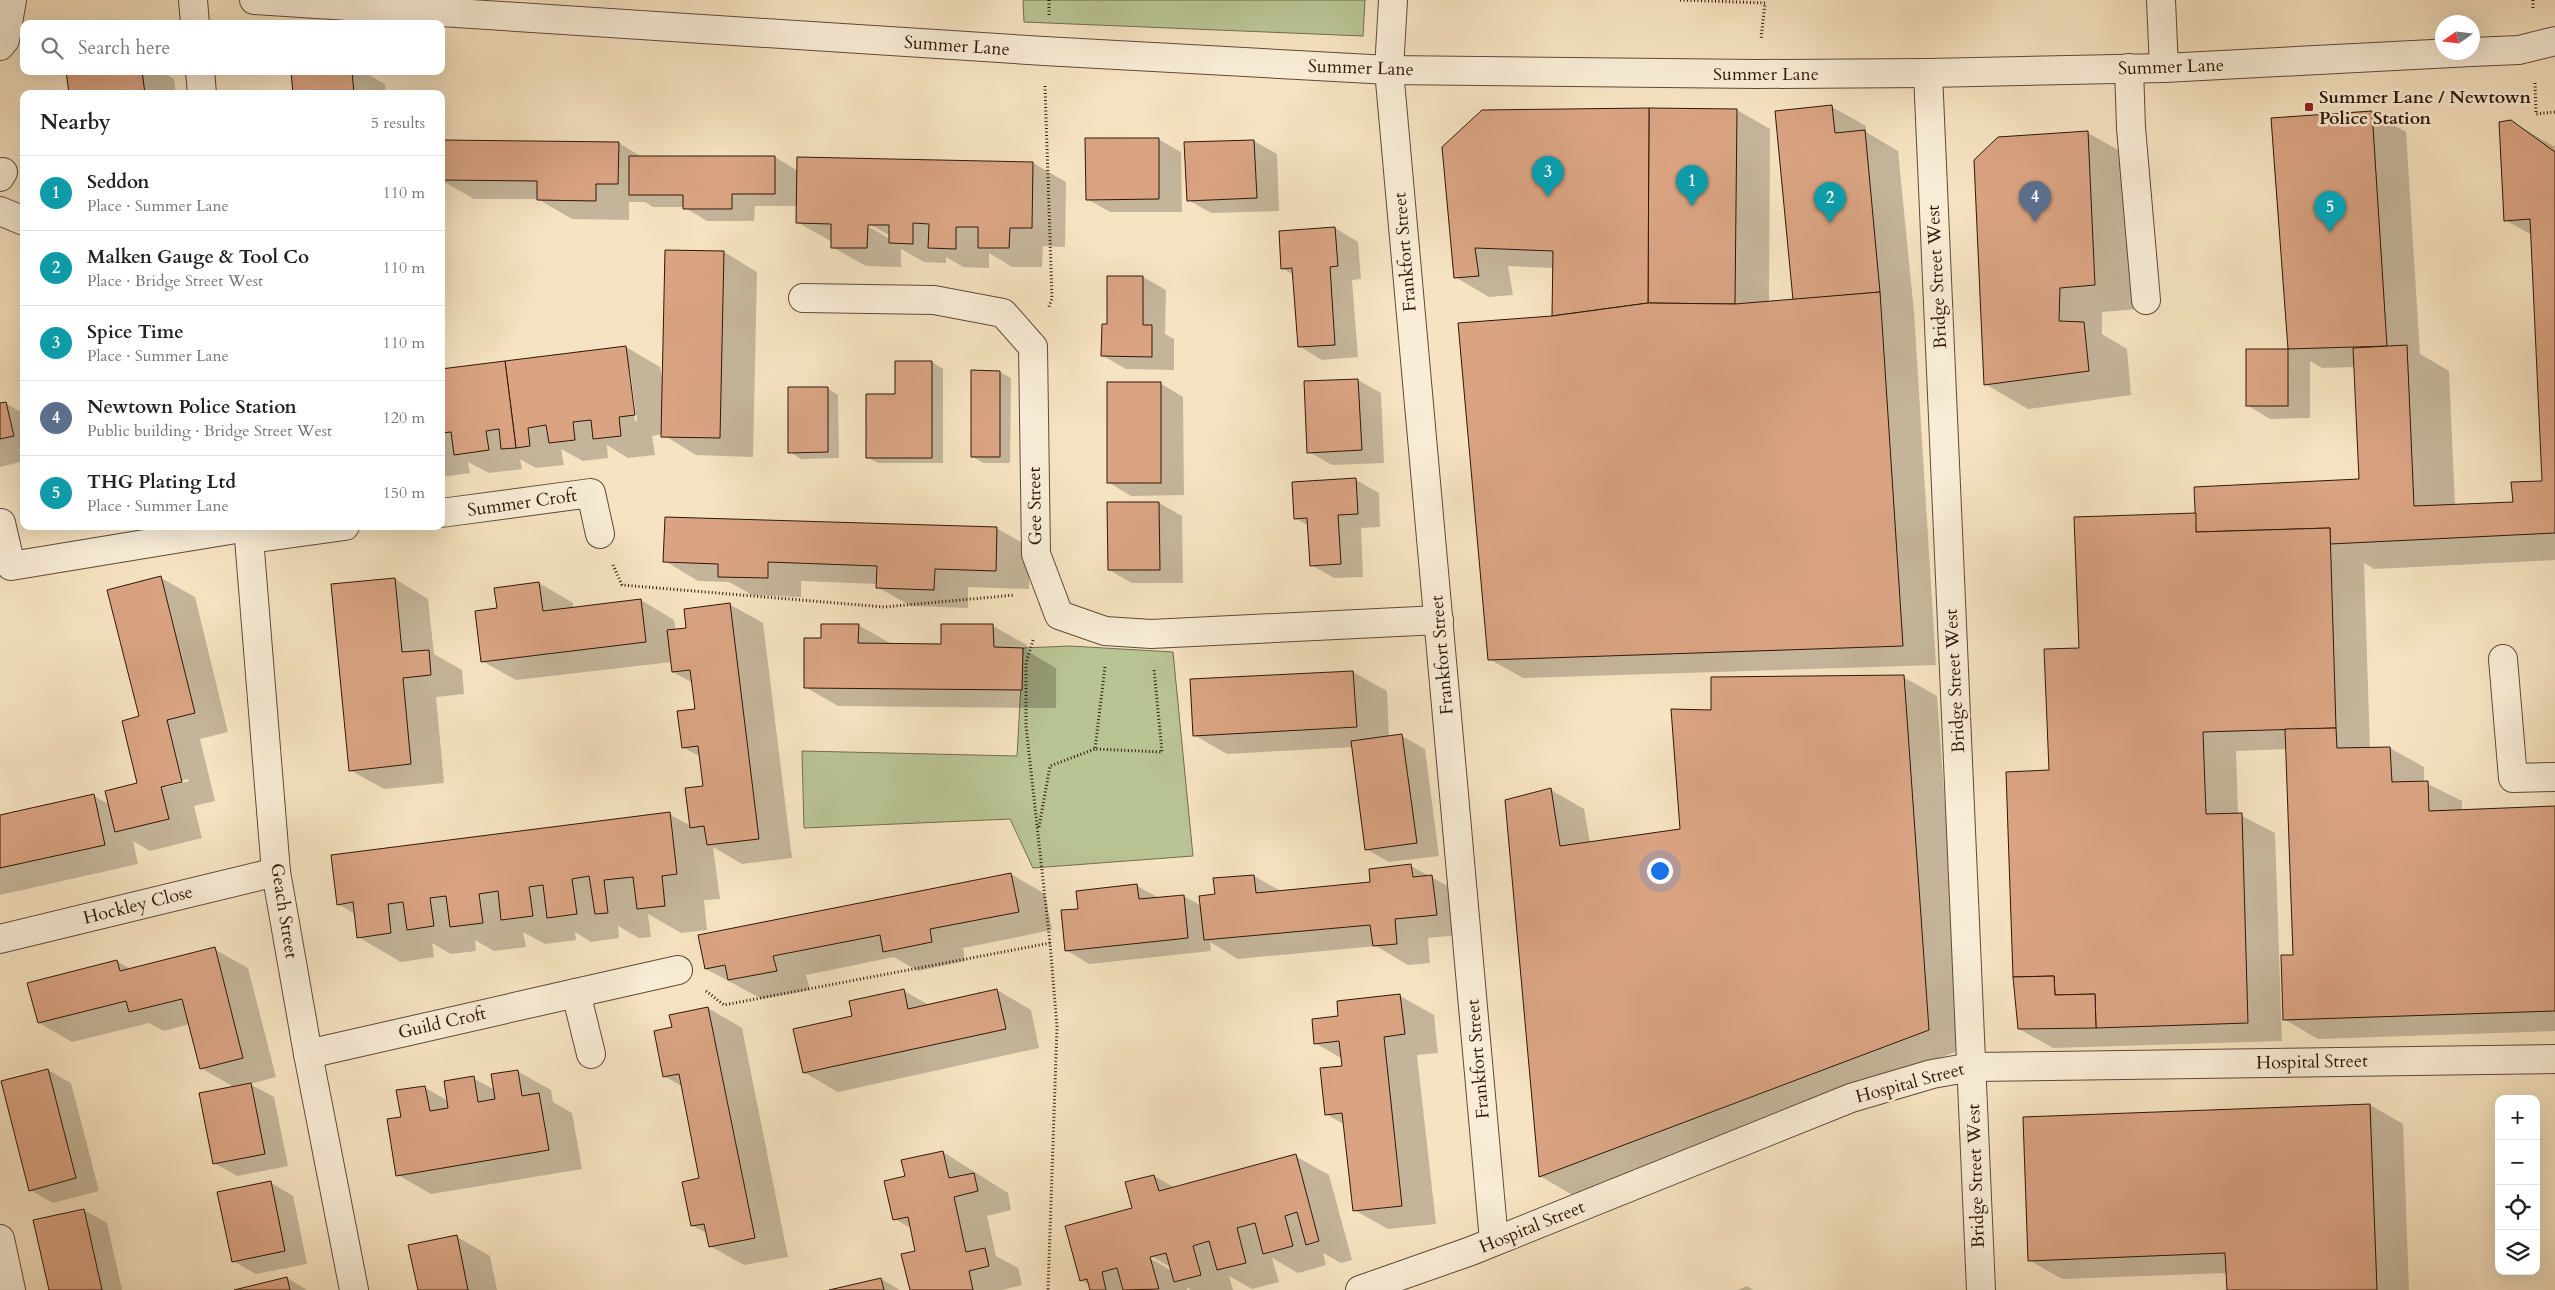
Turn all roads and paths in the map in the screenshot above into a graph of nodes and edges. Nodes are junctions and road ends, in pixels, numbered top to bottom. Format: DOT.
graph roads {
  1 [pos="12,0"];
  2 [pos="193,0"];
  3 [pos="254,0"];
  4 [pos="1393,0"];
  5 [pos="1680,0"];
  6 [pos="2161,0"];
  7 [pos="195,20"];
  8 [pos="2545,43"];
  9 [pos="0,46"];
  10 [pos="1044,51"];
  11 [pos="2480,52"];
  12 [pos="2435,54"];
  13 [pos="2129,68"];
  14 [pos="2164,68"];
  15 [pos="1389,70"];
  16 [pos="1928,73"];
  17 [pos="1757,74"];
  18 [pos="200,75"];
  19 [pos="202,90"];
  20 [pos="2555,112"];
  21 [pos="0,211"];
  22 [pos="20,219"];
  23 [pos="803,298"];
  24 [pos="2146,300"];
  25 [pos="1033,347"];
  26 [pos="445,512"];
  27 [pos="1,523"];
  28 [pos="268,530"];
  29 [pos="249,531"];
  30 [pos="600,534"];
  31 [pos="1050,592"];
  32 [pos="1439,620"];
  33 [pos="1105,631"];
  34 [pos="1151,634"];
  35 [pos="2503,659"];
  36 [pos="1096,749"];
  37 [pos="2555,777"];
  38 [pos="1038,833"];
  39 [pos="276,872"];
  40 [pos="0,938"];
  41 [pos="1050,943"];
  42 [pos="678,970"];
  43 [pos="576,993"];
  44 [pos="308,1054"];
  45 [pos="591,1054"];
  46 [pos="2555,1059"];
  47 [pos="1972,1067"];
  48 [pos="0,1239"];
  49 [pos="1494,1241"];
  50 [pos="10,1290"];
  51 [pos="354,1290"];
  52 [pos="1048,1290"];
  53 [pos="1360,1290"];
  54 [pos="1981,1290"];
  1 -- 9 [label="street"];
  2 -- 7 [label="street"];
  3 -- 10 [label="street, Summer Lane"];
  4 -- 15 [label="street, Frankfort Street"];
  5 -- 17 [label="path"];
  6 -- 14 [label="street"];
  8 -- 11 [label="street, Summer Lane"];
  8 -- 20 [label="path"];
  10 -- 15 [label="street, Summer Lane"];
  10 -- 25 [label="path"];
  12 -- 14 [label="street, Summer Lane"];
  13 -- 14 [label="street, Summer Lane"];
  13 -- 16 [label="street, Summer Lane"];
  13 -- 24 [label="street"];
  15 -- 17 [label="street, Summer Lane"];
  15 -- 32 [label="street, Frankfort Street"];
  16 -- 17 [label="street, Summer Lane"];
  16 -- 47 [label="street, Bridge Street West"];
  18 -- 19 [label="street"];
  21 -- 22 [label="street"];
  23 -- 25 [label="street"];
  25 -- 31 [label="street, Gee Street"];
  26 -- 30 [label="street, Summer Croft"];
  27 -- 29 [label="street"];
  28 -- 29 [label="street"];
  29 -- 39 [label="street, Geach Street"];
  30 -- 31 [label="path"];
  31 -- 33 [label="street, Gee Street"];
  31 -- 38 [label="path"];
  32 -- 34 [label="street, Gee Street"];
  32 -- 49 [label="street, Frankfort Street"];
  33 -- 34 [label="street, Gee Street"];
  33 -- 36 [label="path"];
  34 -- 36 [label="path"];
  35 -- 37 [label="street"];
  36 -- 38 [label="path"];
  38 -- 41 [label="path"];
  39 -- 40 [label="street, Hockley Close"];
  39 -- 44 [label="street, Geach Street"];
  41 -- 42 [label="path"];
  41 -- 52 [label="path"];
  42 -- 43 [label="street, Guild Croft"];
  43 -- 44 [label="street, Guild Croft"];
  43 -- 45 [label="street"];
  44 -- 51 [label="street, Geach Street"];
  46 -- 47 [label="street, Hospital Street"];
  47 -- 49 [label="street, Hospital Street"];
  47 -- 54 [label="street, Bridge Street West"];
  48 -- 50 [label="street"];
  49 -- 53 [label="street, Hospital Street"];
}
